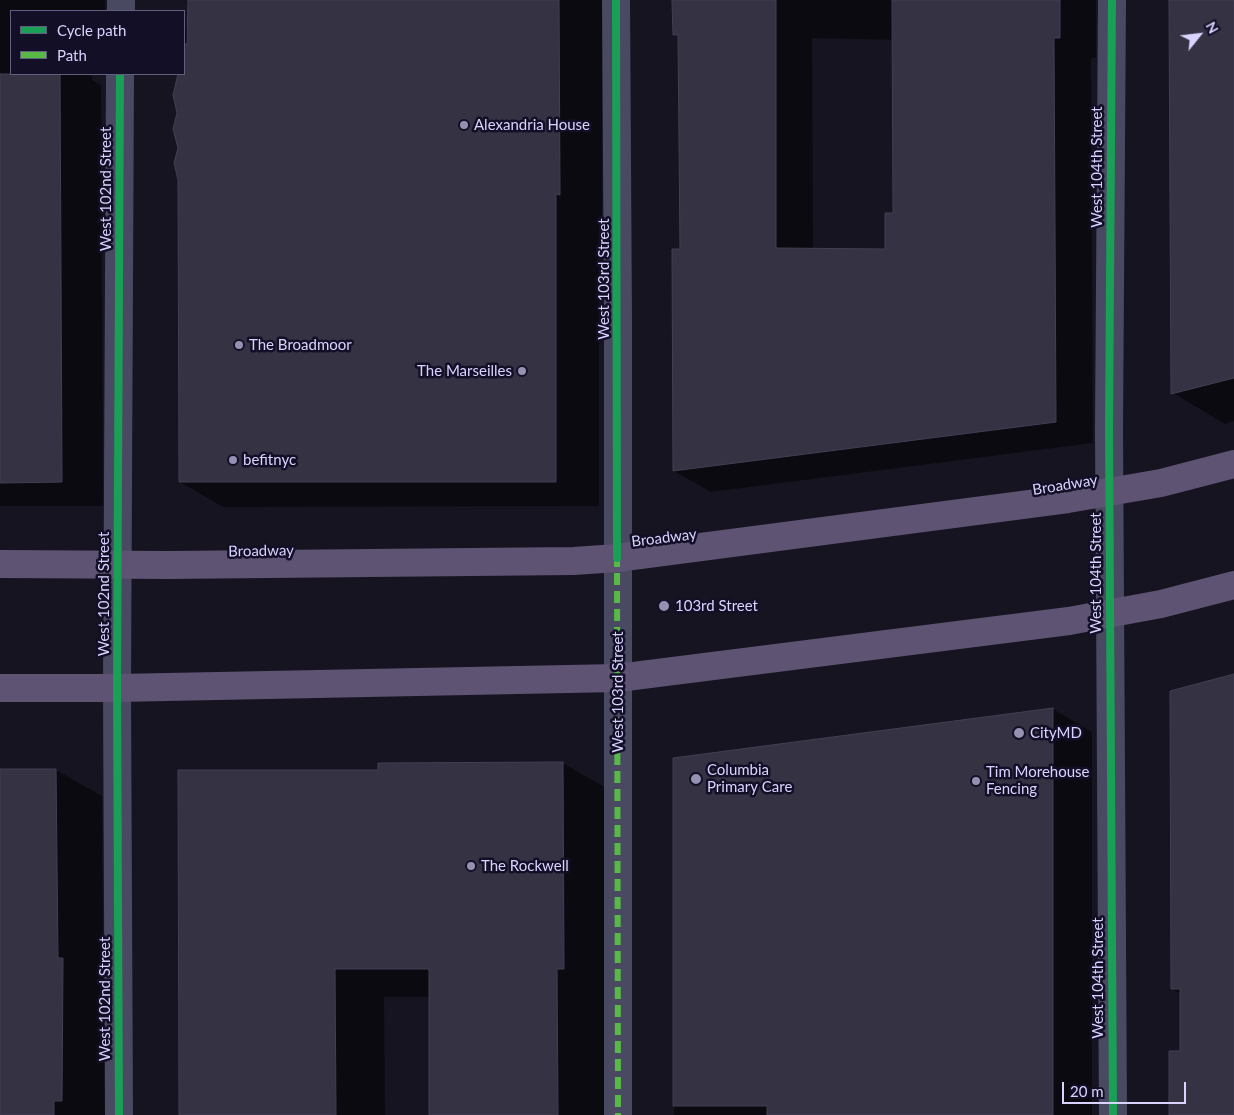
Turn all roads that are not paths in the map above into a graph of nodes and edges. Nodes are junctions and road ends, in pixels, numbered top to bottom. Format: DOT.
graph roads {
  1 [pos="616,0"];
  2 [pos="1112,0"];
  3 [pos="120,75"];
  4 [pos="1234,464"];
  5 [pos="1110,492"];
  6 [pos="617,558"];
  7 [pos="0,564"];
  8 [pos="118,565"];
  9 [pos="1234,585"];
  10 [pos="1110,614"];
  11 [pos="618,678"];
  12 [pos="0,688"];
  13 [pos="117,688"];
  14 [pos="119,1115"];
  15 [pos="618,1115"];
  16 [pos="1113,1115"];
  1 -- 6 [label="street, West 103rd Street"];
  2 -- 5 [label="street, West 104th Street"];
  3 -- 8 [label="street, West 102nd Street"];
  4 -- 5 [label="main road, Broadway"];
  5 -- 6 [label="main road, Broadway"];
  5 -- 10 [label="street, West 104th Street"];
  6 -- 8 [label="main road, Broadway"];
  6 -- 11 [label="street, West 103rd Street"];
  7 -- 8 [label="main road, Broadway"];
  8 -- 13 [label="street, West 102nd Street"];
  9 -- 10 [label="main road"];
  10 -- 11 [label="main road"];
  10 -- 16 [label="street, West 104th Street"];
  11 -- 13 [label="main road"];
  11 -- 15 [label="street, West 103rd Street"];
  12 -- 13 [label="main road"];
  13 -- 14 [label="street, West 102nd Street"];
}
